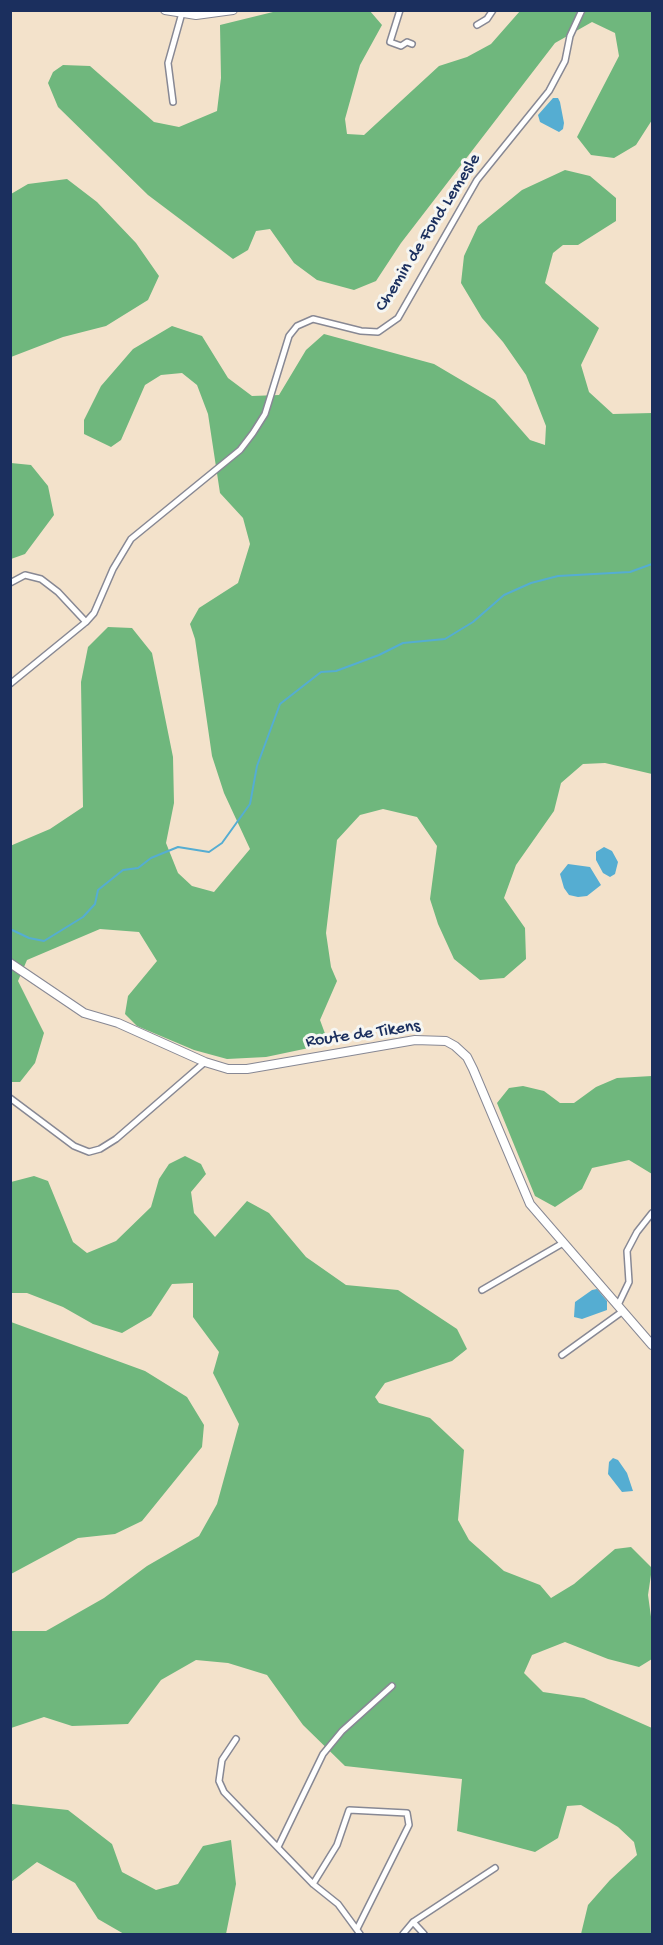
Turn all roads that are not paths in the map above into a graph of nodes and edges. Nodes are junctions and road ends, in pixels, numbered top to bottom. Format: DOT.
graph roads {
  1 [pos="165,10"];
  2 [pos="233,10"];
  3 [pos="400,10"];
  4 [pos="493,10"];
  5 [pos="582,10"];
  6 [pos="182,13"];
  7 [pos="477,25"];
  8 [pos="412,44"];
  9 [pos="173,102"];
  10 [pos="10,583"];
  11 [pos="86,622"];
  12 [pos="10,684"];
  13 [pos="10,963"];
  14 [pos="206,1062"];
  15 [pos="10,1098"];
  16 [pos="652,1213"];
  17 [pos="563,1243"];
  18 [pos="482,1290"];
  19 [pos="621,1308"];
  20 [pos="652,1345"];
  21 [pos="562,1355"];
  22 [pos="392,1686"];
  23 [pos="236,1739"];
  24 [pos="278,1847"];
  25 [pos="495,1868"];
  26 [pos="313,1884"];
  27 [pos="413,1922"];
  28 [pos="358,1932"];
  29 [pos="403,1935"];
  30 [pos="424,1935"];
  1 -- 6 [label="street"];
  2 -- 6 [label="street"];
  3 -- 8 [label="street"];
  4 -- 7 [label="street"];
  5 -- 11 [label="street, Chemin de Fond Lemesle"];
  6 -- 9 [label="street"];
  10 -- 11 [label="street"];
  11 -- 12 [label="street, Chemin de Fond Lemesle"];
  13 -- 14 [label="street, Route de Tikens"];
  14 -- 15 [label="street"];
  14 -- 17 [label="street, Route de Tikens"];
  16 -- 19 [label="street"];
  17 -- 18 [label="street"];
  17 -- 19 [label="street, Route de Tikens"];
  19 -- 20 [label="street, Route de Tikens"];
  19 -- 21 [label="street"];
  22 -- 24 [label="street"];
  23 -- 24 [label="street"];
  24 -- 26 [label="street"];
  25 -- 27 [label="street"];
  26 -- 28 [label="street"];
  26 -- 28 [label="street"];
  27 -- 29 [label="street"];
  27 -- 30 [label="street"];
}
